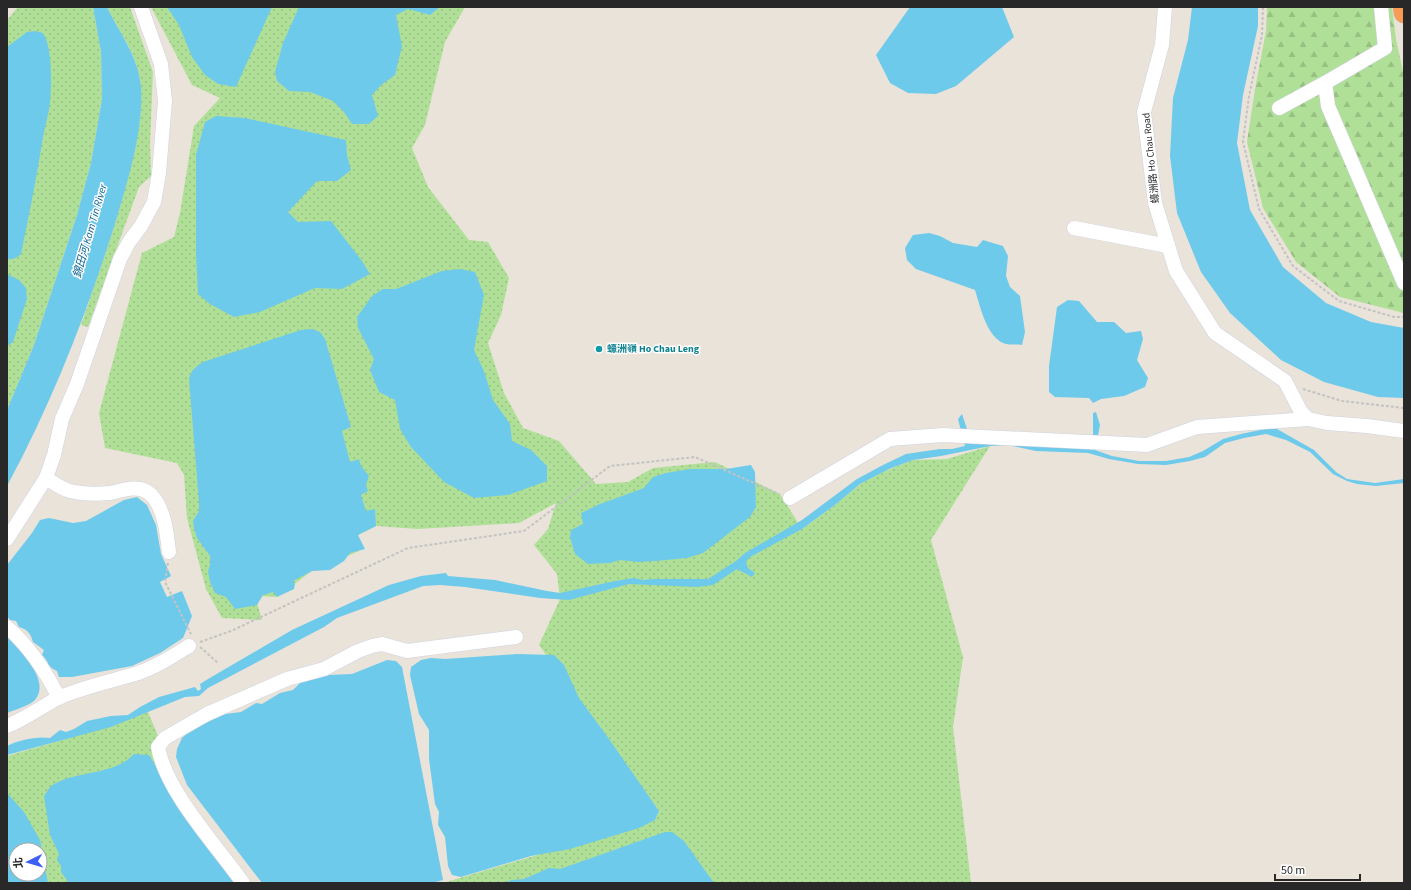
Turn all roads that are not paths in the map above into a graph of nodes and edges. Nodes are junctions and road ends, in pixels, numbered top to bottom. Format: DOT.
graph roads {
  1 [pos="141,7"];
  2 [pos="1165,7"];
  3 [pos="1381,7"];
  4 [pos="1403,7"];
  5 [pos="1404,13"];
  6 [pos="1326,83"];
  7 [pos="1279,108"];
  8 [pos="1074,228"];
  9 [pos="1168,246"];
  10 [pos="1404,283"];
  11 [pos="1308,419"];
  12 [pos="1404,431"];
  13 [pos="46,478"];
  14 [pos="790,498"];
  15 [pos="7,539"];
  16 [pos="170,552"];
  17 [pos="7,627"];
  18 [pos="516,637"];
  19 [pos="192,644"];
  20 [pos="59,698"];
  21 [pos="7,726"];
  22 [pos="243,883"];
  1 -- 13 [label="street"];
  2 -- 9 [label="street, 蠔洲路 Ho Chau Road"];
  3 -- 6 [label="street"];
  4 -- 5 [label="highway"];
  6 -- 7 [label="street"];
  6 -- 10 [label="street"];
  8 -- 9 [label="street"];
  9 -- 11 [label="street, 蠔洲路 Ho Chau Road"];
  11 -- 12 [label="street"];
  11 -- 14 [label="street"];
  13 -- 15 [label="street"];
  13 -- 16 [label="street"];
  17 -- 20 [label="street"];
  18 -- 22 [label="street"];
  19 -- 20 [label="street"];
  20 -- 21 [label="street"];
}
